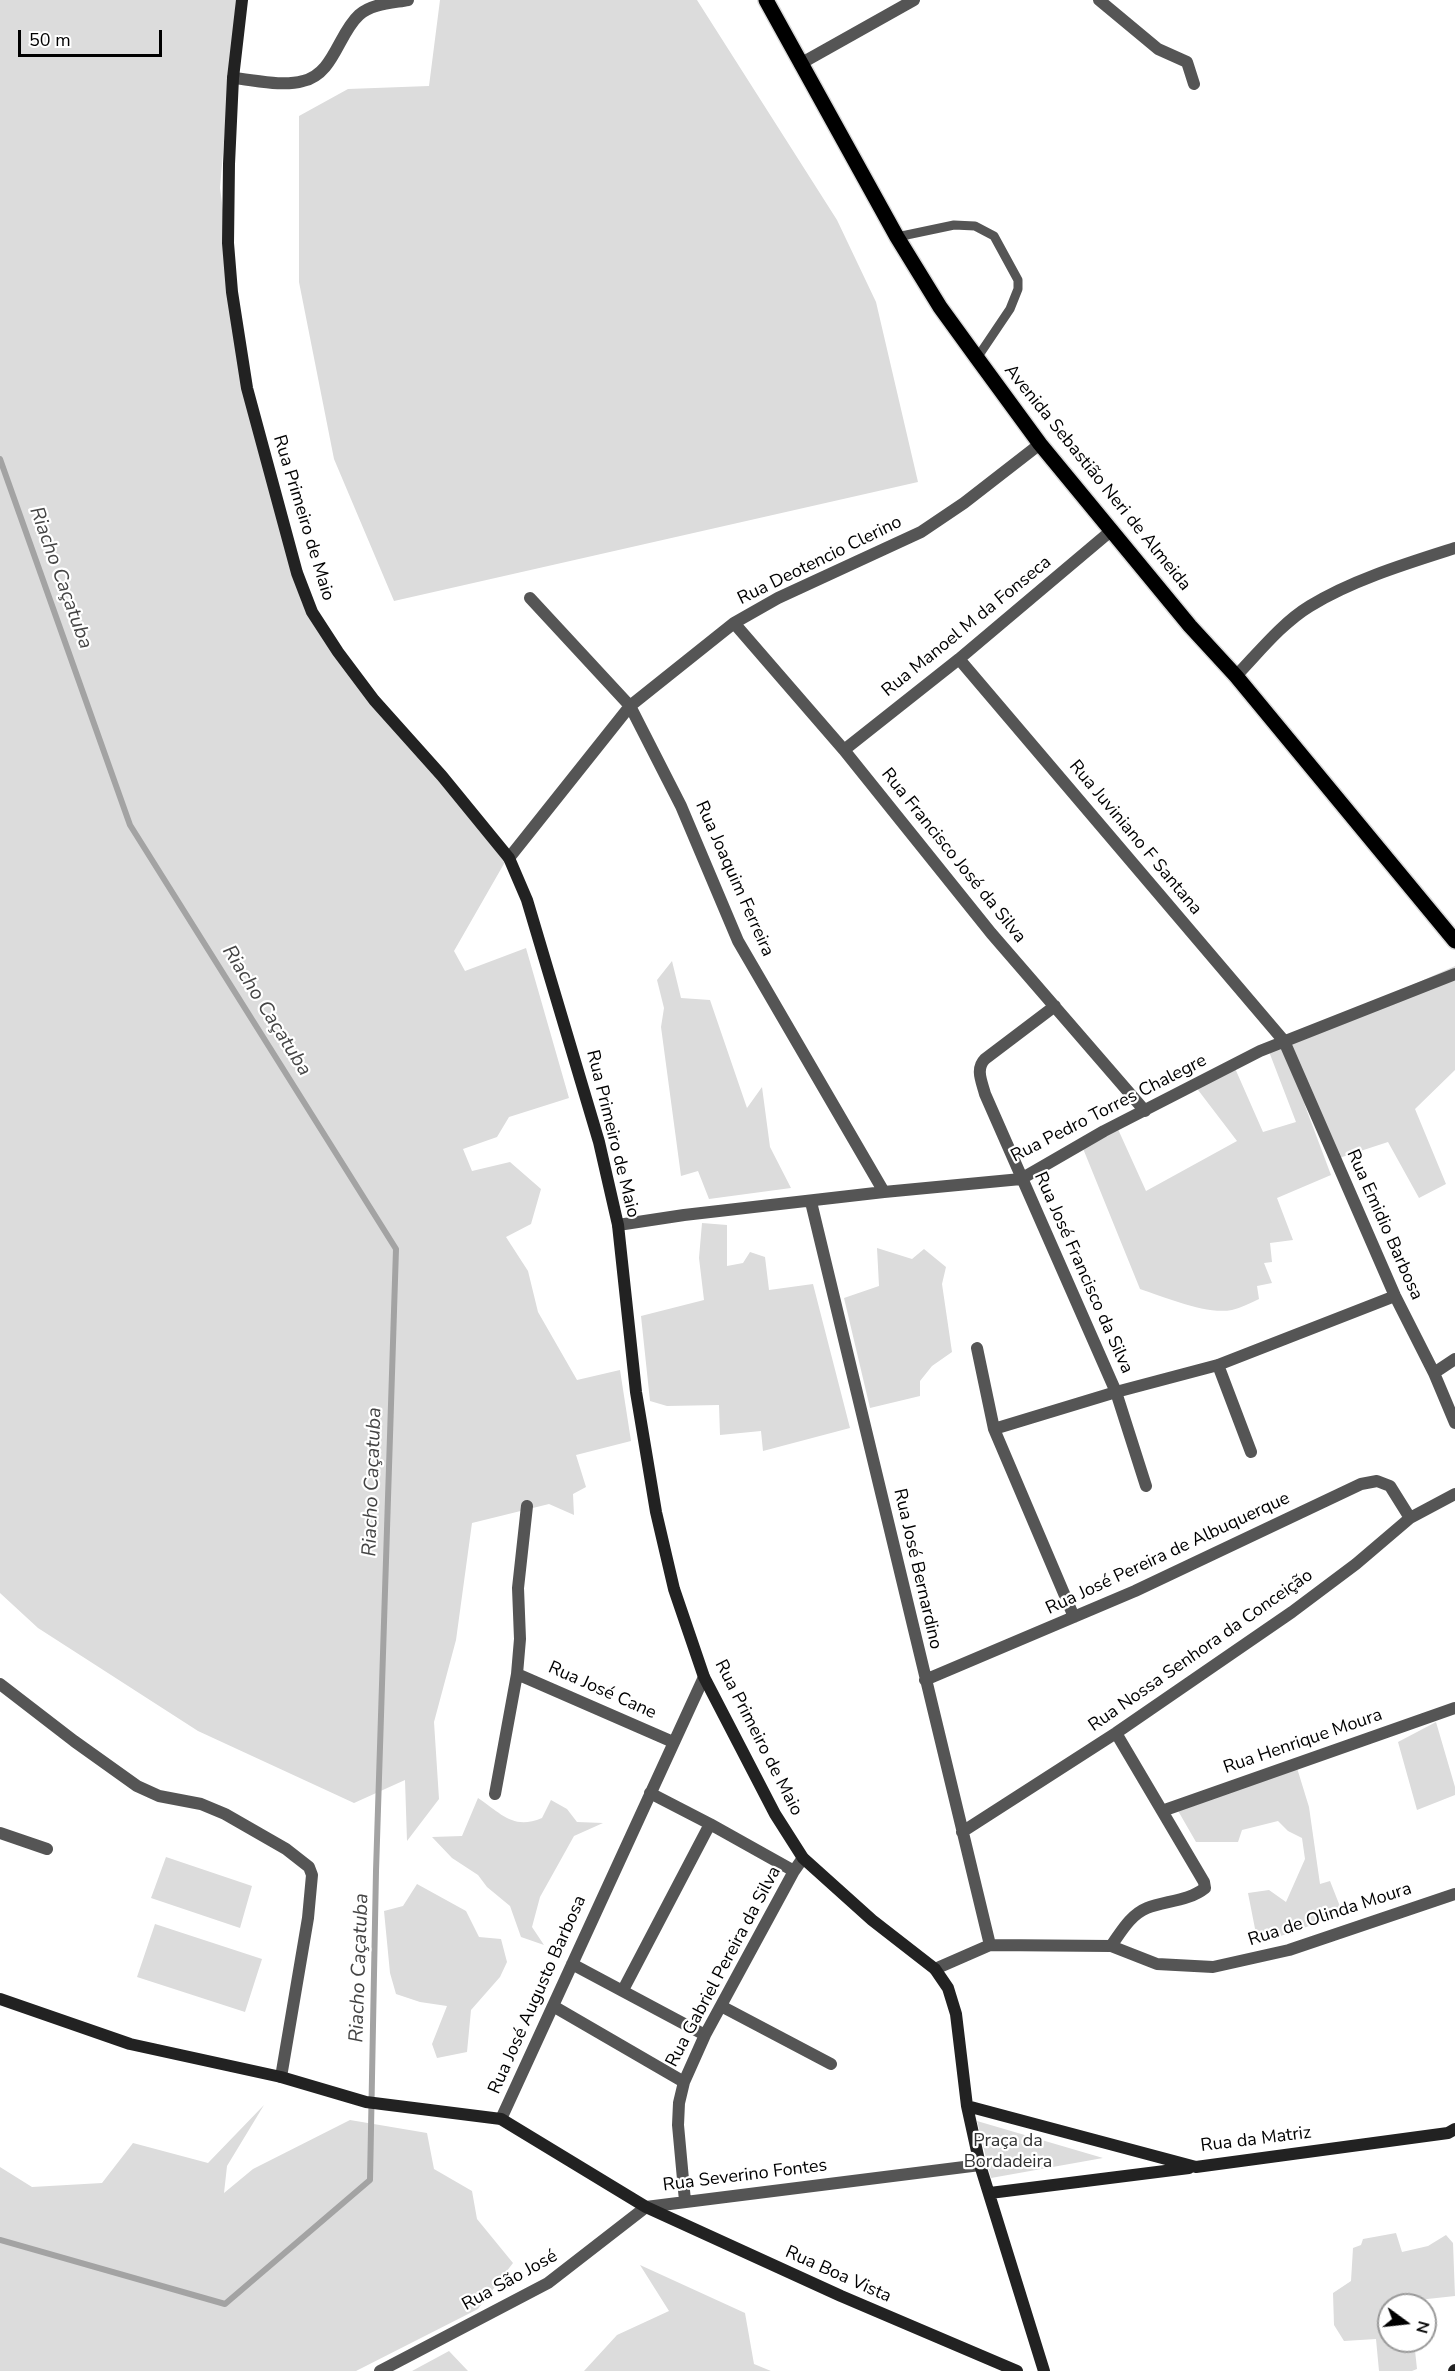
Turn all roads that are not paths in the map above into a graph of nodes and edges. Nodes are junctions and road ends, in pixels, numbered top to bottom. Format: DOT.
graph roads {
  1 [pos="242,0"];
  2 [pos="408,0"];
  3 [pos="766,0"];
  4 [pos="914,0"];
  5 [pos="1099,0"];
  6 [pos="800,64"];
  7 [pos="233,78"];
  8 [pos="1194,84"];
  9 [pos="897,237"];
  10 [pos="977,358"];
  11 [pos="1040,444"];
  12 [pos="1112,530"];
  13 [pos="1455,548"];
  14 [pos="530,598"];
  15 [pos="734,623"];
  16 [pos="959,659"];
  17 [pos="1236,676"];
  18 [pos="630,706"];
  19 [pos="843,750"];
  20 [pos="509,858"];
  21 [pos="1455,941"];
  22 [pos="1455,974"];
  23 [pos="1055,1006"];
  24 [pos="1284,1041"];
  25 [pos="1144,1111"];
  26 [pos="1021,1179"];
  27 [pos="884,1192"];
  28 [pos="811,1202"];
  29 [pos="618,1225"];
  30 [pos="1395,1296"];
  31 [pos="977,1348"];
  32 [pos="1455,1359"];
  33 [pos="1218,1365"];
  34 [pos="1434,1373"];
  35 [pos="1116,1392"];
  36 [pos="1455,1423"];
  37 [pos="994,1430"];
  38 [pos="1251,1452"];
  39 [pos="1146,1486"];
  40 [pos="1455,1494"];
  41 [pos="527,1506"];
  42 [pos="1410,1518"];
  43 [pos="1074,1617"];
  44 [pos="518,1674"];
  45 [pos="704,1677"];
  46 [pos="925,1680"];
  47 [pos="0,1684"];
  48 [pos="1455,1708"];
  49 [pos="1116,1733"];
  50 [pos="673,1742"];
  51 [pos="650,1793"];
  52 [pos="495,1794"];
  53 [pos="1162,1811"];
  54 [pos="710,1824"];
  55 [pos="962,1832"];
  56 [pos="0,1833"];
  57 [pos="47,1849"];
  58 [pos="803,1858"];
  59 [pos="794,1871"];
  60 [pos="1455,1894"];
  61 [pos="990,1945"];
  62 [pos="1111,1946"];
  63 [pos="572,1964"];
  64 [pos="935,1969"];
  65 [pos="623,1989"];
  66 [pos="0,1999"];
  67 [pos="553,2006"];
  68 [pos="721,2006"];
  69 [pos="705,2035"];
  70 [pos="831,2064"];
  71 [pos="281,2077"];
  72 [pos="684,2082"];
  73 [pos="967,2106"];
  74 [pos="501,2120"];
  75 [pos="1453,2131"];
  76 [pos="980,2165"];
  77 [pos="1196,2167"];
  78 [pos="990,2193"];
  79 [pos="685,2201"];
  80 [pos="646,2207"];
  81 [pos="380,2371"];
  82 [pos="1017,2371"];
  83 [pos="1044,2371"];
  1 -- 7 [label="street, Rua Primeiro de Maio"];
  2 -- 7 [label="street"];
  3 -- 6 [label="main road, Avenida Sebastião Neri de Almeida"];
  4 -- 6 [label="street"];
  5 -- 8 [label="street"];
  6 -- 9 [label="main road, Avenida Sebastião Neri de Almeida"];
  7 -- 20 [label="street, Rua Primeiro de Maio"];
  9 -- 10 [label="main road, Avenida Sebastião Neri de Almeida"];
  9 -- 10 [label="lane"];
  10 -- 11 [label="main road, Avenida Sebastião Neri de Almeida"];
  11 -- 12 [label="main road, Avenida Sebastião Neri de Almeida"];
  11 -- 15 [label="street, Rua Deotencio Clerino"];
  12 -- 16 [label="street, Rua Manoel M da Fonseca"];
  12 -- 17 [label="main road, Avenida Sebastião Neri de Almeida"];
  13 -- 17 [label="street"];
  14 -- 18 [label="street, Rua Joaquim Ferreira"];
  15 -- 18 [label="street, Rua Deotencio Clerino"];
  15 -- 19 [label="street, Rua Francisco José da Silva"];
  16 -- 19 [label="street, Rua Manoel M da Fonseca"];
  16 -- 24 [label="street, Rua Juviniano F Santana"];
  17 -- 21 [label="main road, Avenida Sebastião Neri de Almeida"];
  18 -- 20 [label="street, Rua Deotencio Clerino"];
  18 -- 27 [label="street, Rua Joaquim Ferreira"];
  19 -- 23 [label="street, Rua Francisco José da Silva"];
  20 -- 29 [label="street, Rua Primeiro de Maio"];
  22 -- 24 [label="street, Rua Pedro Torres Chalegre"];
  23 -- 25 [label="street, Rua Francisco José da Silva"];
  23 -- 26 [label="street, Rua José Francisco da Silva"];
  24 -- 25 [label="street, Rua Pedro Torres Chalegre"];
  24 -- 30 [label="street, Rua Emidio Barbosa"];
  25 -- 26 [label="street, Rua Pedro Torres Chalegre"];
  26 -- 27 [label="street, Rua Pedro Torres Chalegre"];
  26 -- 35 [label="street, Rua José Francisco da Silva"];
  27 -- 28 [label="street, Rua Pedro Torres Chalegre"];
  28 -- 29 [label="street, Rua Pedro Torres Chalegre"];
  28 -- 46 [label="street, Rua José Bernardino"];
  29 -- 45 [label="street, Rua Primeiro de Maio"];
  30 -- 33 [label="street"];
  30 -- 34 [label="street, Rua Emidio Barbosa"];
  31 -- 37 [label="street"];
  32 -- 34 [label="street"];
  33 -- 35 [label="street"];
  33 -- 38 [label="street"];
  34 -- 36 [label="street, Rua Emidio Barbosa"];
  35 -- 37 [label="street"];
  35 -- 39 [label="street, Rua José Francisco da Silva"];
  37 -- 43 [label="street"];
  40 -- 42 [label="street, Rua Nossa Senhora da Conceição"];
  41 -- 44 [label="street"];
  42 -- 43 [label="street, Rua José Pereira de Albuquerque"];
  42 -- 49 [label="street, Rua Nossa Senhora da Conceição"];
  43 -- 46 [label="street, Rua José Pereira de Albuquerque"];
  44 -- 50 [label="street, Rua José Cane"];
  44 -- 52 [label="street"];
  45 -- 50 [label="street, Rua José Augusto Barbosa"];
  45 -- 58 [label="street, Rua Primeiro de Maio"];
  46 -- 55 [label="street, Rua José Bernardino"];
  47 -- 71 [label="street"];
  48 -- 53 [label="street, Rua Henrique Moura"];
  49 -- 53 [label="street"];
  49 -- 55 [label="street, Rua Nossa Senhora da Conceição"];
  50 -- 51 [label="street, Rua José Augusto Barbosa"];
  51 -- 54 [label="street"];
  51 -- 63 [label="street, Rua José Augusto Barbosa"];
  53 -- 62 [label="street"];
  54 -- 59 [label="street"];
  54 -- 65 [label="street"];
  55 -- 61 [label="street, Rua José Bernardino"];
  56 -- 57 [label="street"];
  58 -- 59 [label="street, Rua Gabriel Pereira da Silva"];
  58 -- 64 [label="street, Rua Primeiro de Maio"];
  59 -- 68 [label="street, Rua Gabriel Pereira da Silva"];
  60 -- 62 [label="street, Rua de Olinda Moura"];
  61 -- 62 [label="street"];
  61 -- 64 [label="street"];
  63 -- 65 [label="street"];
  63 -- 67 [label="street, Rua José Augusto Barbosa"];
  64 -- 73 [label="street"];
  65 -- 69 [label="street"];
  66 -- 71 [label="street, Rua José Augusto Barbosa"];
  67 -- 72 [label="street"];
  67 -- 74 [label="street, Rua José Augusto Barbosa"];
  68 -- 69 [label="street, Rua Gabriel Pereira da Silva"];
  68 -- 70 [label="street"];
  69 -- 72 [label="street, Rua Gabriel Pereira da Silva"];
  71 -- 74 [label="street, Rua José Augusto Barbosa"];
  72 -- 79 [label="street, Rua Gabriel Pereira da Silva"];
  73 -- 76 [label="street"];
  73 -- 77 [label="street, Rua da Matriz"];
  74 -- 80 [label="street, Rua Severino Fontes"];
  75 -- 77 [label="street, Rua da Matriz"];
  76 -- 78 [label="street"];
  76 -- 79 [label="street, Rua Severino Fontes"];
  77 -- 78 [label="street"];
  78 -- 83 [label="street"];
  79 -- 80 [label="street, Rua Severino Fontes"];
  80 -- 81 [label="street, Rua São José"];
  80 -- 82 [label="street, Rua Boa Vista"];
}
